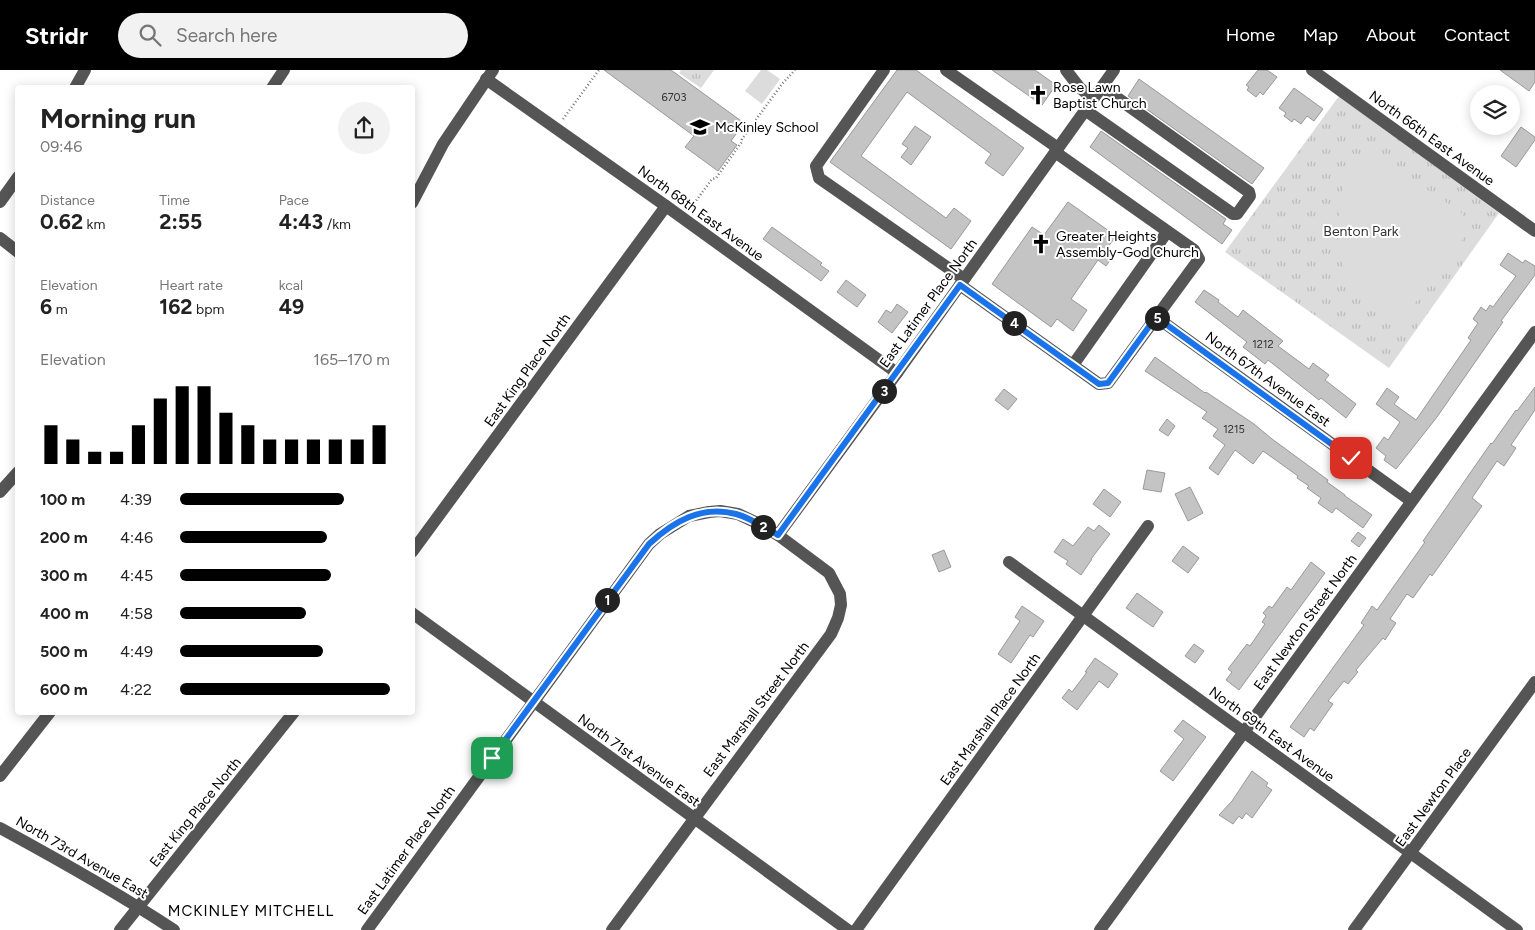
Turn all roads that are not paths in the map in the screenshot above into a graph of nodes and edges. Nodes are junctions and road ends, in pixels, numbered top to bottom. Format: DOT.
graph roads {
  1 [pos="85,70"];
  2 [pos="284,70"];
  3 [pos="884,70"];
  4 [pos="946,70"];
  5 [pos="1066,70"];
  6 [pos="1114,70"];
  7 [pos="1312,70"];
  8 [pos="490,74"];
  9 [pos="77,85"];
  10 [pos="274,85"];
  11 [pos="1102,87"];
  12 [pos="1093,99"];
  13 [pos="1085,110"];
  14 [pos="1056,150"];
  15 [pos="15,181"];
  16 [pos="415,197"];
  17 [pos="0,202"];
  18 [pos="666,206"];
  19 [pos="1535,231"];
  20 [pos="1167,232"];
  21 [pos="0,238"];
  22 [pos="15,250"];
  23 [pos="962,282"];
  24 [pos="1156,317"];
  25 [pos="1535,332"];
  26 [pos="1073,365"];
  27 [pos="897,373"];
  28 [pos="15,475"];
  29 [pos="0,492"];
  30 [pos="1411,501"];
  31 [pos="1148,526"];
  32 [pos="778,535"];
  33 [pos="415,548"];
  34 [pos="1009,562"];
  35 [pos="415,615"];
  36 [pos="1084,616"];
  37 [pos="1535,682"];
  38 [pos="533,701"];
  39 [pos="48,715"];
  40 [pos="292,715"];
  41 [pos="1244,732"];
  42 [pos="0,776"];
  43 [pos="693,818"];
  44 [pos="0,828"];
  45 [pos="1411,852"];
  46 [pos="138,906"];
  47 [pos="120,930"];
  48 [pos="174,930"];
  49 [pos="367,930"];
  50 [pos="612,930"];
  51 [pos="848,930"];
  52 [pos="856,930"];
  53 [pos="1100,930"];
  54 [pos="1354,930"];
  55 [pos="1518,930"];
  1 -- 9 [label="street"];
  2 -- 10 [label="street"];
  3 -- 23 [label="street"];
  4 -- 14 [label="street"];
  5 -- 12 [label="street"];
  6 -- 11 [label="street, East Latimer Place North"];
  7 -- 19 [label="street, North 66th East Avenue"];
  8 -- 16 [label="street"];
  8 -- 18 [label="street, North 68th East Avenue"];
  11 -- 12 [label="street, East Latimer Place North"];
  11 -- 13 [label="street"];
  12 -- 13 [label="street, East Latimer Place North"];
  13 -- 14 [label="street, East Latimer Place North"];
  14 -- 20 [label="street"];
  14 -- 23 [label="street, East Latimer Place North"];
  15 -- 17 [label="street"];
  18 -- 27 [label="street, North 68th East Avenue"];
  18 -- 33 [label="street, East King Place North"];
  20 -- 24 [label="street"];
  20 -- 26 [label="street"];
  21 -- 22 [label="street"];
  23 -- 26 [label="street"];
  23 -- 27 [label="street, East Latimer Place North"];
  24 -- 26 [label="street"];
  24 -- 30 [label="street, North 67th Avenue East"];
  25 -- 30 [label="street, East Newton Street North"];
  27 -- 32 [label="street, East Latimer Place North"];
  28 -- 29 [label="street"];
  30 -- 41 [label="street, East Newton Street North"];
  31 -- 36 [label="street, East Marshall Place North"];
  32 -- 38 [label="street, East Latimer Place North"];
  32 -- 43 [label="street, East Marshall Street North"];
  34 -- 36 [label="street, North 69th East Avenue"];
  35 -- 38 [label="street, North 71st Avenue East"];
  36 -- 41 [label="street, North 69th East Avenue"];
  36 -- 52 [label="street, East Marshall Place North"];
  37 -- 45 [label="street, East Newton Place"];
  38 -- 43 [label="street, North 71st Avenue East"];
  38 -- 49 [label="street, East Latimer Place North"];
  39 -- 42 [label="street"];
  40 -- 46 [label="street, East King Place North"];
  41 -- 45 [label="street, North 69th East Avenue"];
  41 -- 53 [label="street, East Newton Street North"];
  43 -- 50 [label="street, East Marshall Street North"];
  43 -- 51 [label="street, North 71st Avenue East"];
  44 -- 46 [label="street, North 73rd Avenue East"];
  45 -- 54 [label="street, East Newton Place"];
  45 -- 55 [label="street, North 69th East Avenue"];
  46 -- 47 [label="street, East King Place North"];
  46 -- 48 [label="street, North 73rd Avenue East"];
}
